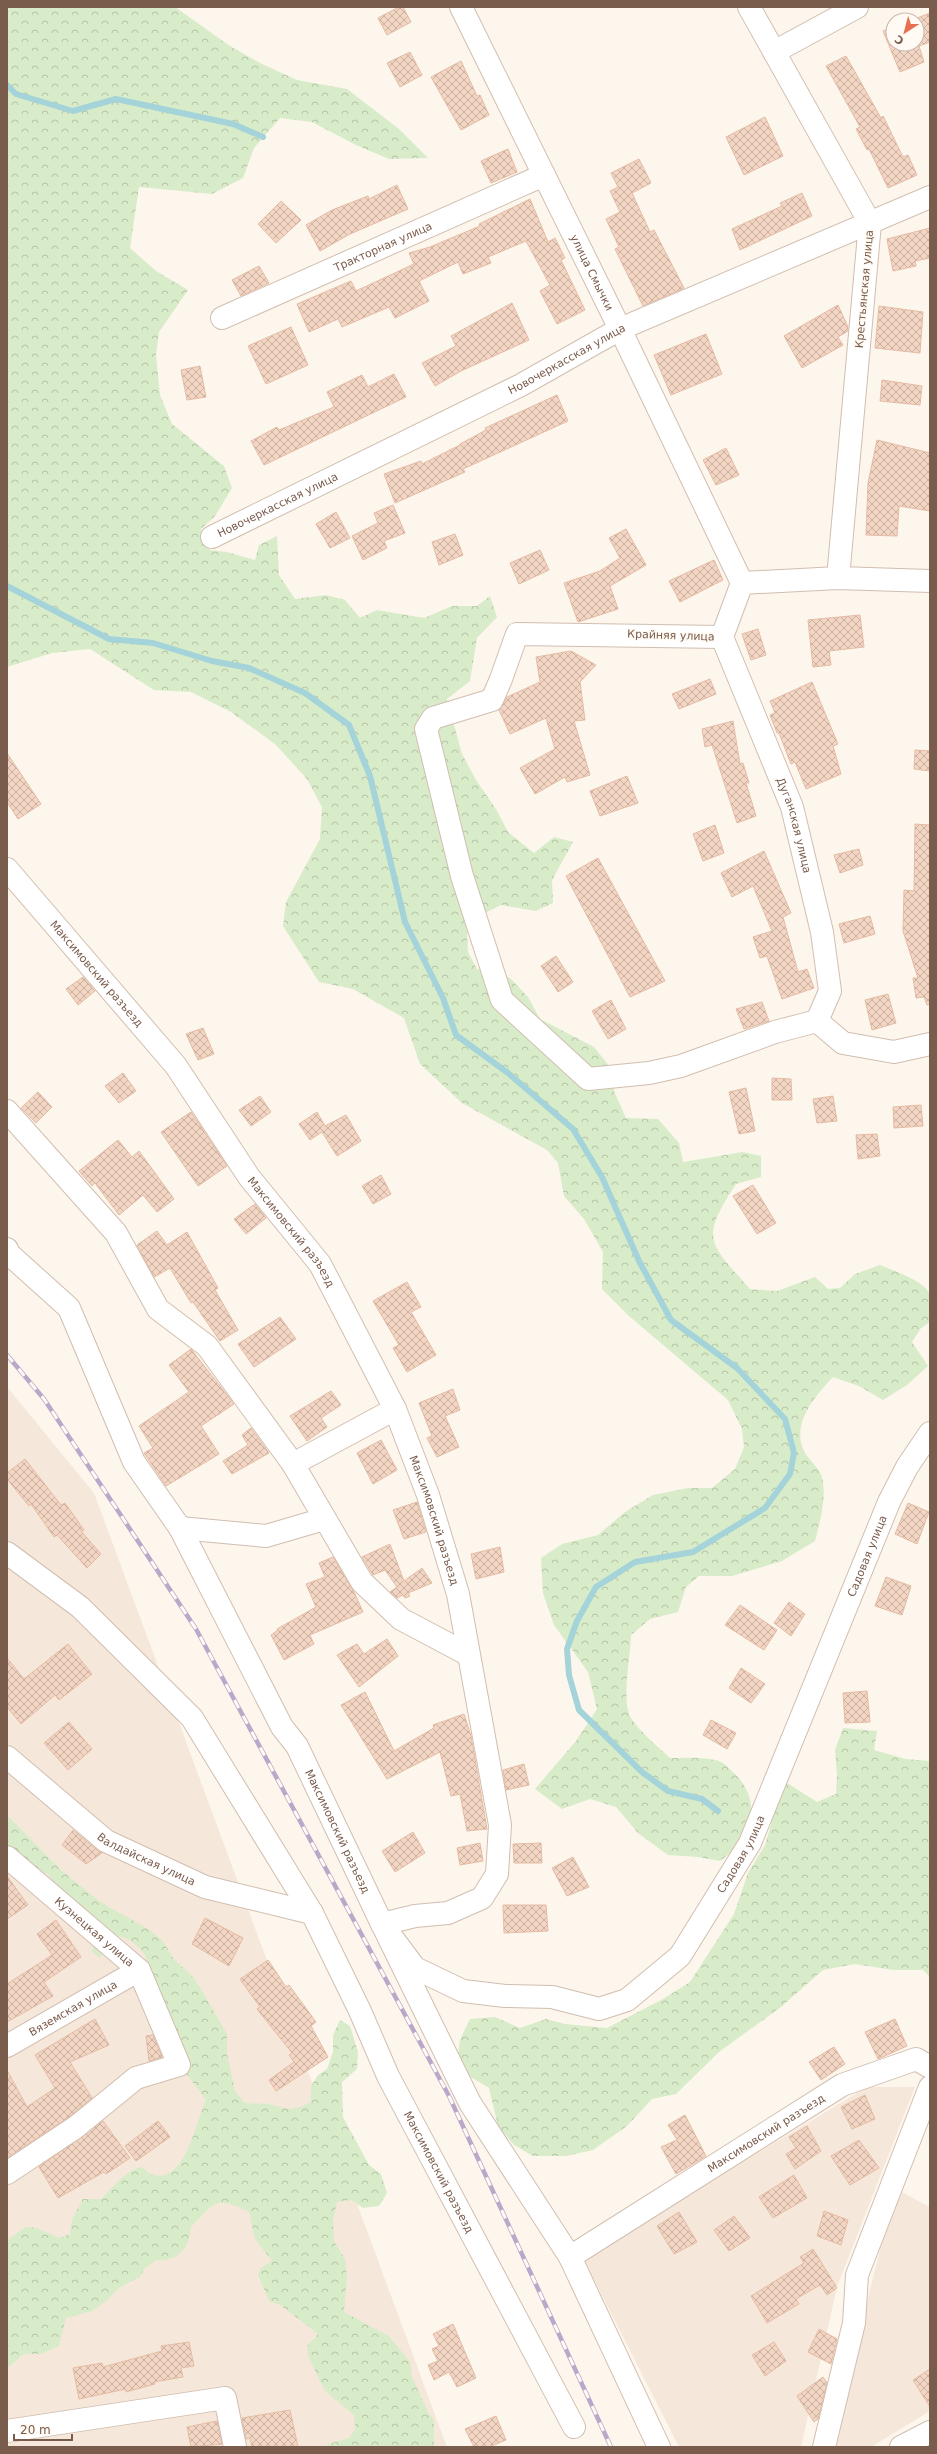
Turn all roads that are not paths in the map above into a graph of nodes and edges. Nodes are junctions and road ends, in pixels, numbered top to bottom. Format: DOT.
graph roads {
  1 [pos="461,7"];
  2 [pos="749,7"];
  3 [pos="858,7"];
  4 [pos="774,52"];
  5 [pos="544,175"];
  6 [pos="930,197"];
  7 [pos="870,223"];
  8 [pos="222,318"];
  9 [pos="620,329"];
  10 [pos="212,537"];
  11 [pos="838,578"];
  12 [pos="930,581"];
  13 [pos="742,583"];
  14 [pos="722,637"];
  15 [pos="7,869"];
  16 [pos="817,1021"];
  17 [pos="930,1044"];
  18 [pos="7,1111"];
  19 [pos="7,1249"];
  20 [pos="395,1410"];
  21 [pos="930,1433"];
  22 [pos="292,1464"];
  23 [pos="324,1519"];
  24 [pos="180,1528"];
  25 [pos="7,1553"];
  26 [pos="467,1654"];
  27 [pos="7,1757"];
  28 [pos="7,1857"];
  29 [pos="312,1913"];
  30 [pos="382,1924"];
  31 [pos="139,1970"];
  32 [pos="7,2046"];
  33 [pos="930,2067"];
  34 [pos="930,2087"];
  35 [pos="7,2173"];
  36 [pos="570,2257"];
  37 [pos="574,2427"];
  38 [pos="7,2431"];
  39 [pos="930,2432"];
  40 [pos="235,2447"];
  41 [pos="659,2447"];
  42 [pos="824,2447"];
  43 [pos="901,2447"];
  1 -- 5 [label="street, улица Смычки"];
  2 -- 4 [label="street, Крестьянская улица"];
  3 -- 4 [label="street"];
  4 -- 7 [label="street, Крестьянская улица"];
  5 -- 8 [label="street, Тракторная улица"];
  5 -- 9 [label="street, улица Смычки"];
  6 -- 7 [label="street, Новочеркасская улица"];
  7 -- 9 [label="street, Новочеркасская улица"];
  7 -- 11 [label="street, Крестьянская улица"];
  9 -- 10 [label="street, Новочеркасская улица"];
  9 -- 13 [label="street, улица Смычки"];
  11 -- 12 [label="street"];
  11 -- 13 [label="street"];
  13 -- 14 [label="street, Крайняя улица"];
  14 -- 16 [label="street, Дуганская улица"];
  14 -- 16 [label="street, Крайняя улица"];
  15 -- 20 [label="street, Максимовский разъезд"];
  16 -- 17 [label="street"];
  18 -- 22 [label="street"];
  19 -- 24 [label="street, Максимовский разъезд"];
  20 -- 22 [label="street"];
  20 -- 26 [label="street, Максимовский разъезд"];
  21 -- 30 [label="street, Садовая улица"];
  22 -- 23 [label="street"];
  23 -- 24 [label="street"];
  23 -- 26 [label="street"];
  24 -- 30 [label="street, Максимовский разъезд"];
  25 -- 29 [label="street, Максимовский разъезд"];
  26 -- 30 [label="street, Максимовский разъезд"];
  27 -- 29 [label="street, Валдайская улица"];
  28 -- 31 [label="street, Кузнецкая улица"];
  29 -- 37 [label="street, Максимовский разъезд"];
  30 -- 36 [label="street, Максимовский разъезд"];
  31 -- 32 [label="street, Вяземская улица"];
  31 -- 35 [label="street, Кузнецкая улица"];
  33 -- 36 [label="street, Максимовский разъезд"];
  34 -- 42 [label="street"];
  36 -- 41 [label="street, Максимовский разъезд"];
  38 -- 40 [label="street"];
  39 -- 43 [label="street"];
}
